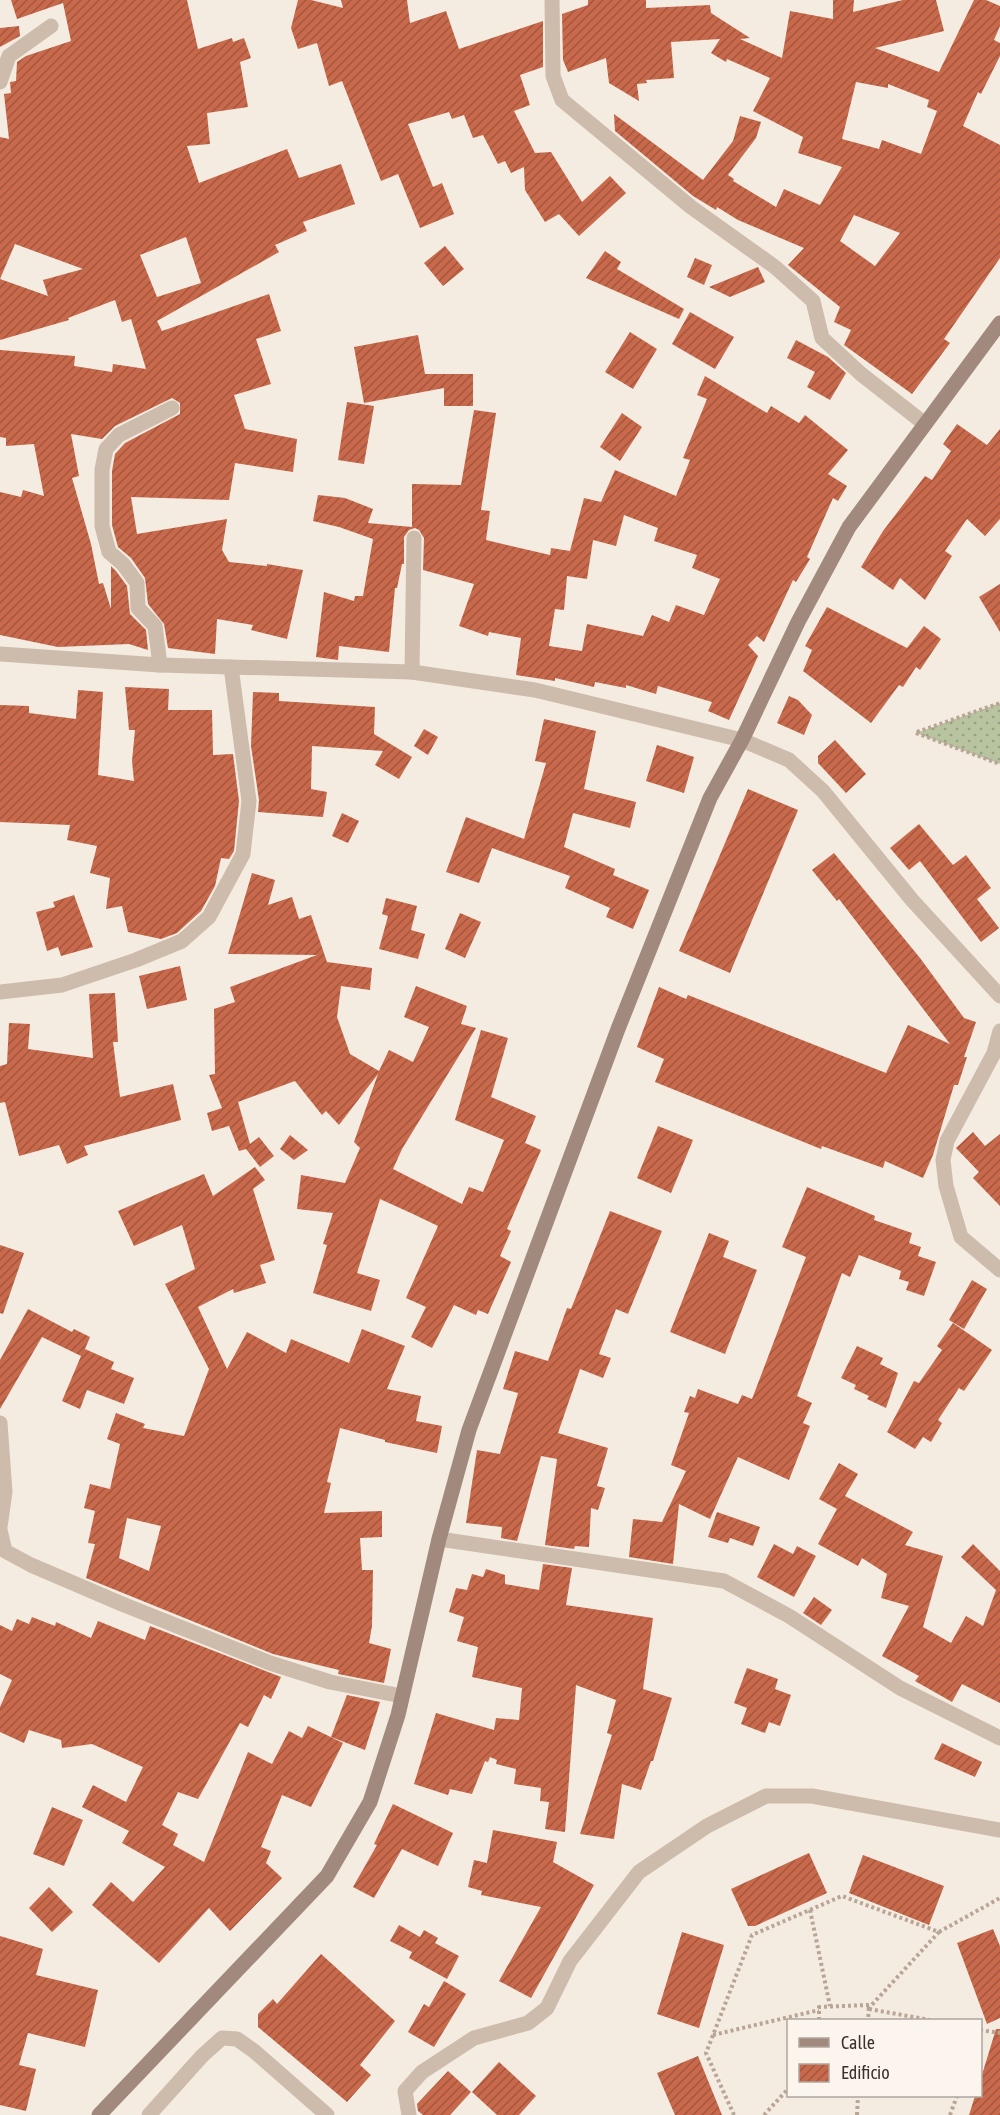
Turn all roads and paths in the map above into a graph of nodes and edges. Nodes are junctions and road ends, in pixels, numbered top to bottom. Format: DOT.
graph roads {
  1 [pos="552,0"];
  2 [pos="51,26"];
  3 [pos="0,82"];
  4 [pos="1000,323"];
  5 [pos="172,408"];
  6 [pos="925,424"];
  7 [pos="414,538"];
  8 [pos="0,654"];
  9 [pos="160,665"];
  10 [pos="231,667"];
  11 [pos="412,672"];
  12 [pos="1000,703"];
  13 [pos="742,740"];
  14 [pos="1000,764"];
  15 [pos="0,992"];
  16 [pos="1000,996"];
  17 [pos="1000,1031"];
  18 [pos="1000,1270"];
  19 [pos="0,1423"];
  20 [pos="0,1529"];
  21 [pos="439,1539"];
  22 [pos="402,1696"];
  23 [pos="1000,1738"];
  24 [pos="1000,1830"];
  25 [pos="1000,1898"];
  26 [pos="810,1910"];
  27 [pos="939,1932"];
  28 [pos="830,2006"];
  29 [pos="868,2009"];
  30 [pos="819,2010"];
  31 [pos="819,2019"];
  32 [pos="868,2019"];
  33 [pos="924,2019"];
  34 [pos="982,2030"];
  35 [pos="1000,2033"];
  36 [pos="713,2036"];
  37 [pos="787,2091"];
  38 [pos="858,2097"];
  39 [pos="957,2097"];
  40 [pos="99,2115"];
  41 [pos="149,2115"];
  42 [pos="327,2115"];
  43 [pos="410,2115"];
  44 [pos="734,2115"];
  45 [pos="764,2115"];
  46 [pos="857,2115"];
  47 [pos="950,2115"];
  1 -- 6 [label="street"];
  2 -- 3 [label="street"];
  4 -- 6 [label="street"];
  5 -- 9 [label="street"];
  6 -- 13 [label="street"];
  7 -- 11 [label="street"];
  8 -- 9 [label="street"];
  9 -- 10 [label="street"];
  10 -- 11 [label="street"];
  10 -- 15 [label="street"];
  11 -- 13 [label="street"];
  12 -- 14 [label="path"];
  13 -- 16 [label="street"];
  13 -- 21 [label="street"];
  17 -- 18 [label="street"];
  19 -- 20 [label="street"];
  20 -- 22 [label="street"];
  21 -- 22 [label="street"];
  21 -- 23 [label="street"];
  22 -- 40 [label="street"];
  24 -- 43 [label="street"];
  25 -- 27 [label="path"];
  26 -- 27 [label="path"];
  26 -- 28 [label="path"];
  26 -- 36 [label="path"];
  27 -- 29 [label="path"];
  28 -- 29 [label="path"];
  28 -- 30 [label="path"];
  29 -- 32 [label="path"];
  29 -- 33 [label="path"];
  30 -- 31 [label="path"];
  30 -- 36 [label="path"];
  34 -- 35 [label="path"];
  36 -- 44 [label="path"];
  37 -- 45 [label="path"];
  38 -- 46 [label="path"];
  39 -- 47 [label="path"];
  41 -- 42 [label="street"];
}
